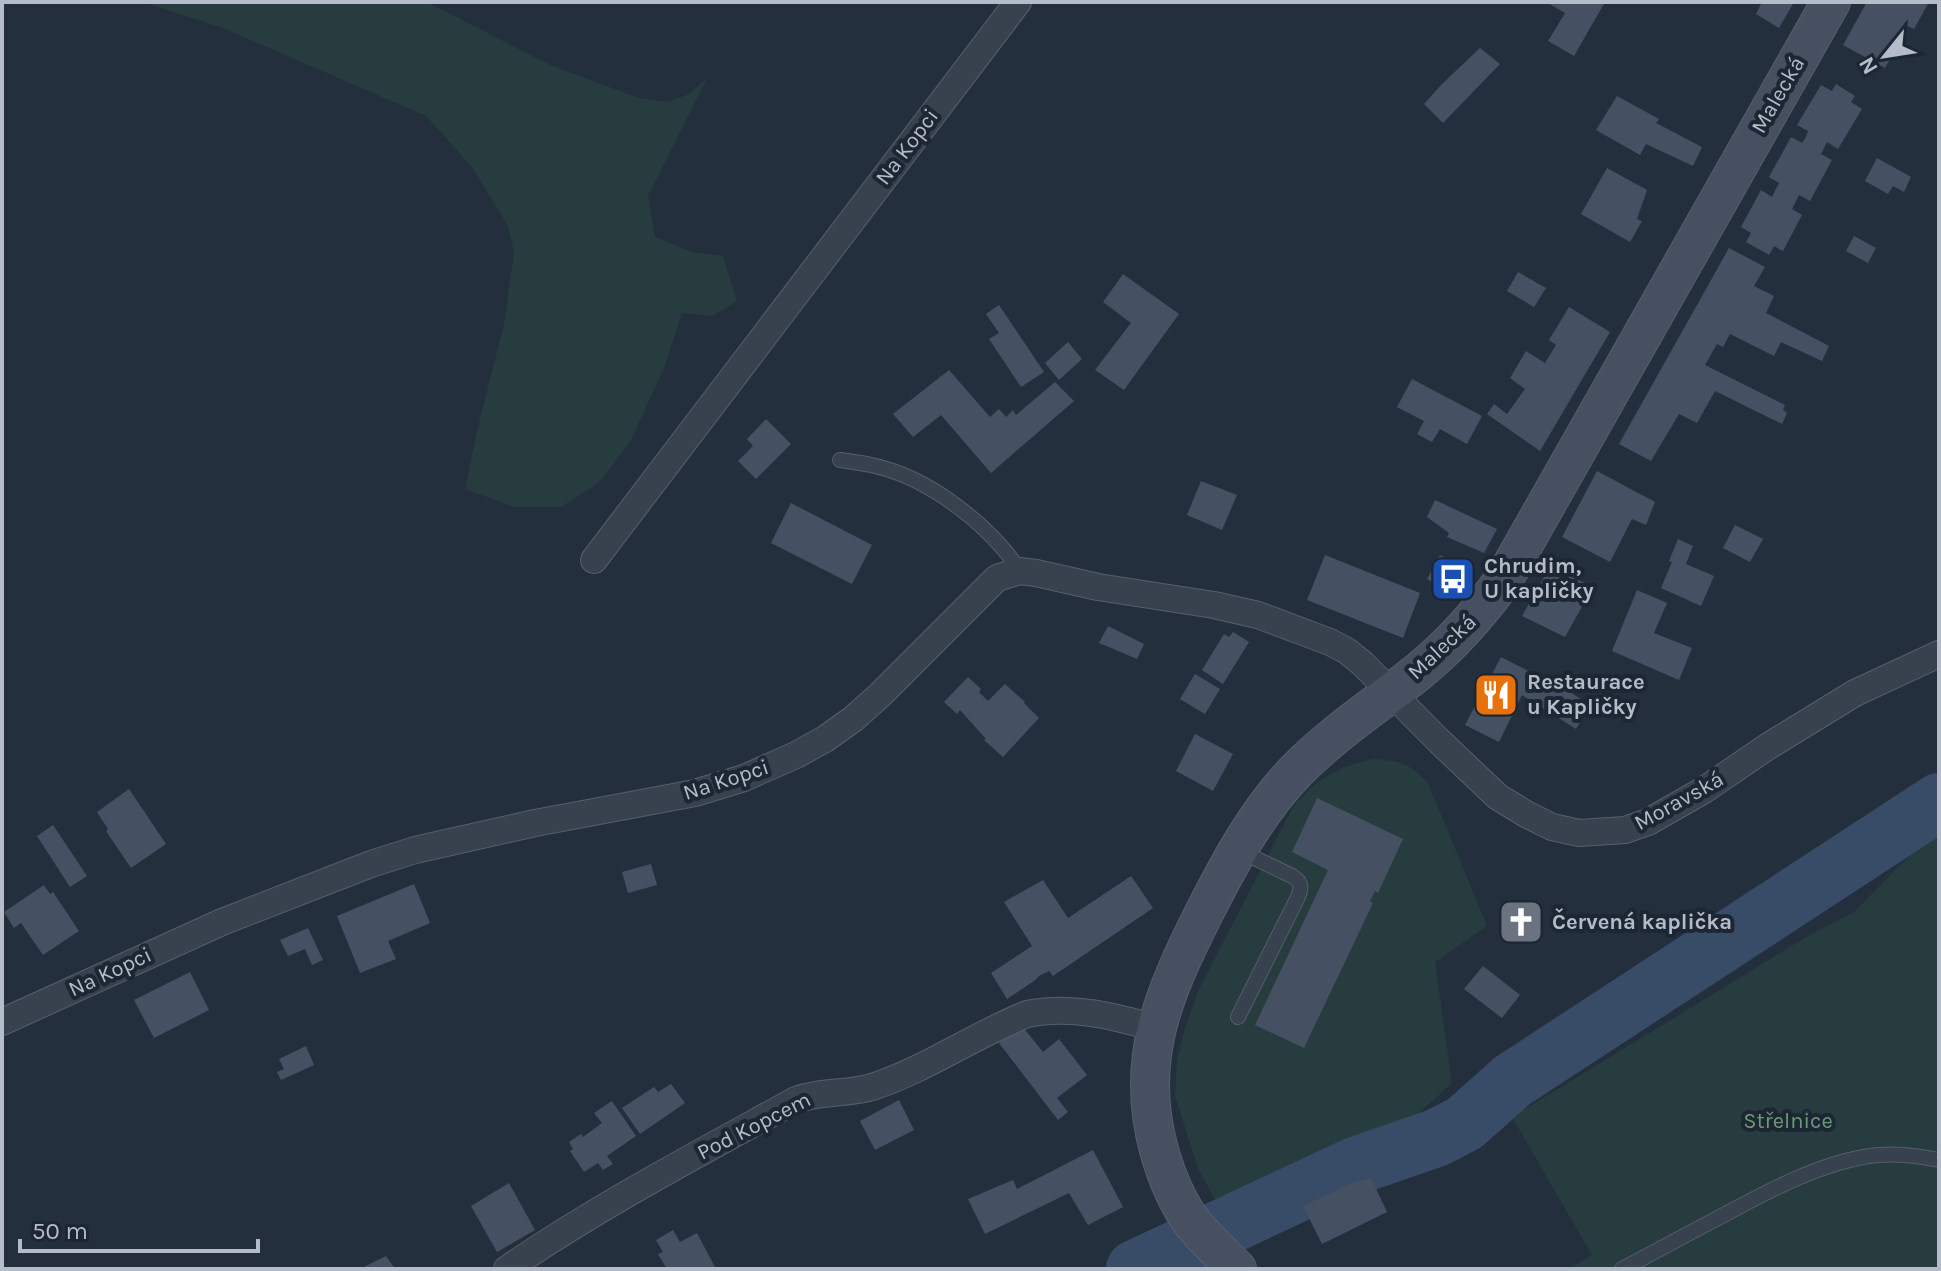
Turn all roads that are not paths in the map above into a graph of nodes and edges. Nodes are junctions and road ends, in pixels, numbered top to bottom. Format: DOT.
graph roads {
  1 [pos="1018,2"];
  2 [pos="1831,2"];
  3 [pos="840,460"];
  4 [pos="594,560"];
  5 [pos="1020,571"];
  6 [pos="1939,654"];
  7 [pos="1392,692"];
  8 [pos="1237,850"];
  9 [pos="1238,1017"];
  10 [pos="2,1022"];
  11 [pos="1156,1028"];
  12 [pos="1939,1160"];
  13 [pos="1233,1265"];
  14 [pos="507,1269"];
  15 [pos="1622,1269"];
  1 -- 4 [label="street, Na Kopci"];
  2 -- 7 [label="street, Malecká"];
  3 -- 5 [label="lane"];
  5 -- 7 [label="street"];
  5 -- 10 [label="street, Na Kopci"];
  6 -- 7 [label="street, Moravská"];
  7 -- 8 [label="street, Malecká"];
  8 -- 9 [label="lane"];
  8 -- 11 [label="street, Malecká"];
  11 -- 13 [label="street, Malecká"];
  11 -- 14 [label="street, Pod Kopcem"];
  12 -- 15 [label="lane"];
}
